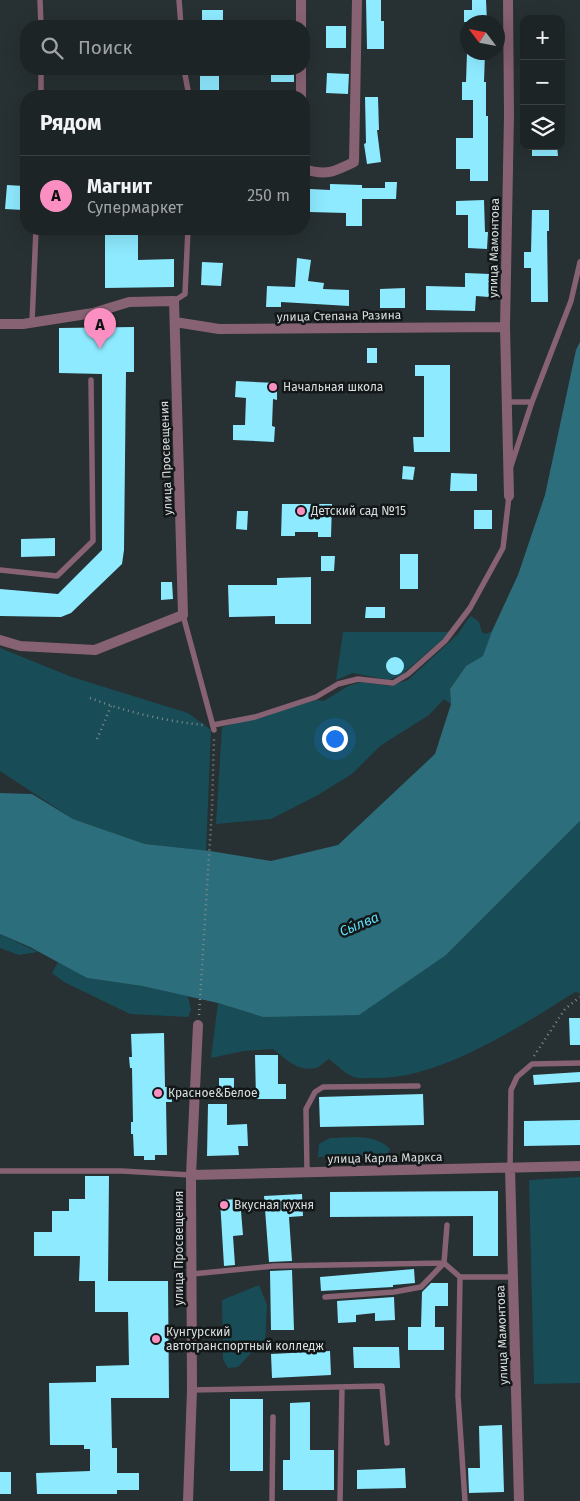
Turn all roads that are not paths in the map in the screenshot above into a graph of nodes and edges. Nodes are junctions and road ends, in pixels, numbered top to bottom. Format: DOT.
graph roads {
  1 [pos="40,0"];
  2 [pos="179,0"];
  3 [pos="302,0"];
  4 [pos="357,0"];
  5 [pos="508,0"];
  6 [pos="40,20"];
  7 [pos="181,20"];
  8 [pos="301,20"];
  9 [pos="41,75"];
  10 [pos="185,75"];
  11 [pos="301,75"];
  12 [pos="41,90"];
  13 [pos="188,90"];
  14 [pos="301,90"];
  15 [pos="310,171"];
  16 [pos="36,235"];
  17 [pos="188,235"];
  18 [pos="580,262"];
  19 [pos="174,301"];
  20 [pos="175,322"];
  21 [pos="32,323"];
  22 [pos="0,324"];
  23 [pos="504,327"];
  24 [pos="91,380"];
  25 [pos="506,402"];
  26 [pos="532,402"];
  27 [pos="508,476"];
  28 [pos="508,496"];
  29 [pos="0,570"];
  30 [pos="183,615"];
  31 [pos="0,640"];
  32 [pos="198,1022"];
  33 [pos="580,1063"];
  34 [pos="418,1086"];
  35 [pos="580,1166"];
  36 [pos="510,1168"];
  37 [pos="0,1171"];
  38 [pos="307,1172"];
  39 [pos="191,1175"];
  40 [pos="447,1225"];
  41 [pos="444,1263"];
  42 [pos="192,1274"];
  43 [pos="512,1276"];
  44 [pos="460,1277"];
  45 [pos="325,1296"];
  46 [pos="342,1386"];
  47 [pos="192,1390"];
  48 [pos="273,1417"];
  49 [pos="387,1443"];
  50 [pos="188,1501"];
  51 [pos="272,1501"];
  52 [pos="340,1501"];
  53 [pos="465,1501"];
  54 [pos="518,1501"];
  1 -- 6 [label="lane"];
  2 -- 7 [label="lane"];
  3 -- 8 [label="street"];
  4 -- 15 [label="street"];
  5 -- 23 [label="street, улица Мамонтова"];
  9 -- 12 [label="lane"];
  10 -- 13 [label="lane"];
  11 -- 14 [label="street"];
  16 -- 21 [label="lane"];
  17 -- 19 [label="lane"];
  18 -- 26 [label="lane"];
  19 -- 20 [label="street, улица Просвещения"];
  19 -- 21 [label="street"];
  20 -- 23 [label="street, улица Степана Разина"];
  20 -- 30 [label="street, улица Просвещения"];
  21 -- 22 [label="street"];
  23 -- 25 [label="street, улица Мамонтова"];
  24 -- 29 [label="lane"];
  25 -- 26 [label="lane"];
  25 -- 27 [label="street, улица Мамонтова"];
  26 -- 27 [label="lane"];
  27 -- 28 [label="street, улица Мамонтова"];
  28 -- 30 [label="lane"];
  30 -- 31 [label="street"];
  32 -- 39 [label="street, улица Просвещения"];
  33 -- 36 [label="lane"];
  34 -- 38 [label="lane"];
  35 -- 36 [label="street, улица Карла Маркса"];
  36 -- 38 [label="street, улица Карла Маркса"];
  36 -- 43 [label="street, улица Мамонтова"];
  37 -- 39 [label="lane"];
  38 -- 39 [label="street, улица Карла Маркса"];
  39 -- 42 [label="street, улица Просвещения"];
  40 -- 41 [label="lane"];
  41 -- 42 [label="lane"];
  41 -- 44 [label="lane"];
  41 -- 45 [label="lane"];
  42 -- 47 [label="street, улица Просвещения"];
  43 -- 44 [label="lane"];
  43 -- 54 [label="street, улица Мамонтова"];
  44 -- 53 [label="lane"];
  46 -- 47 [label="lane"];
  46 -- 49 [label="lane"];
  46 -- 52 [label="lane"];
  47 -- 50 [label="street, улица Просвещения"];
  48 -- 51 [label="lane"];
}
